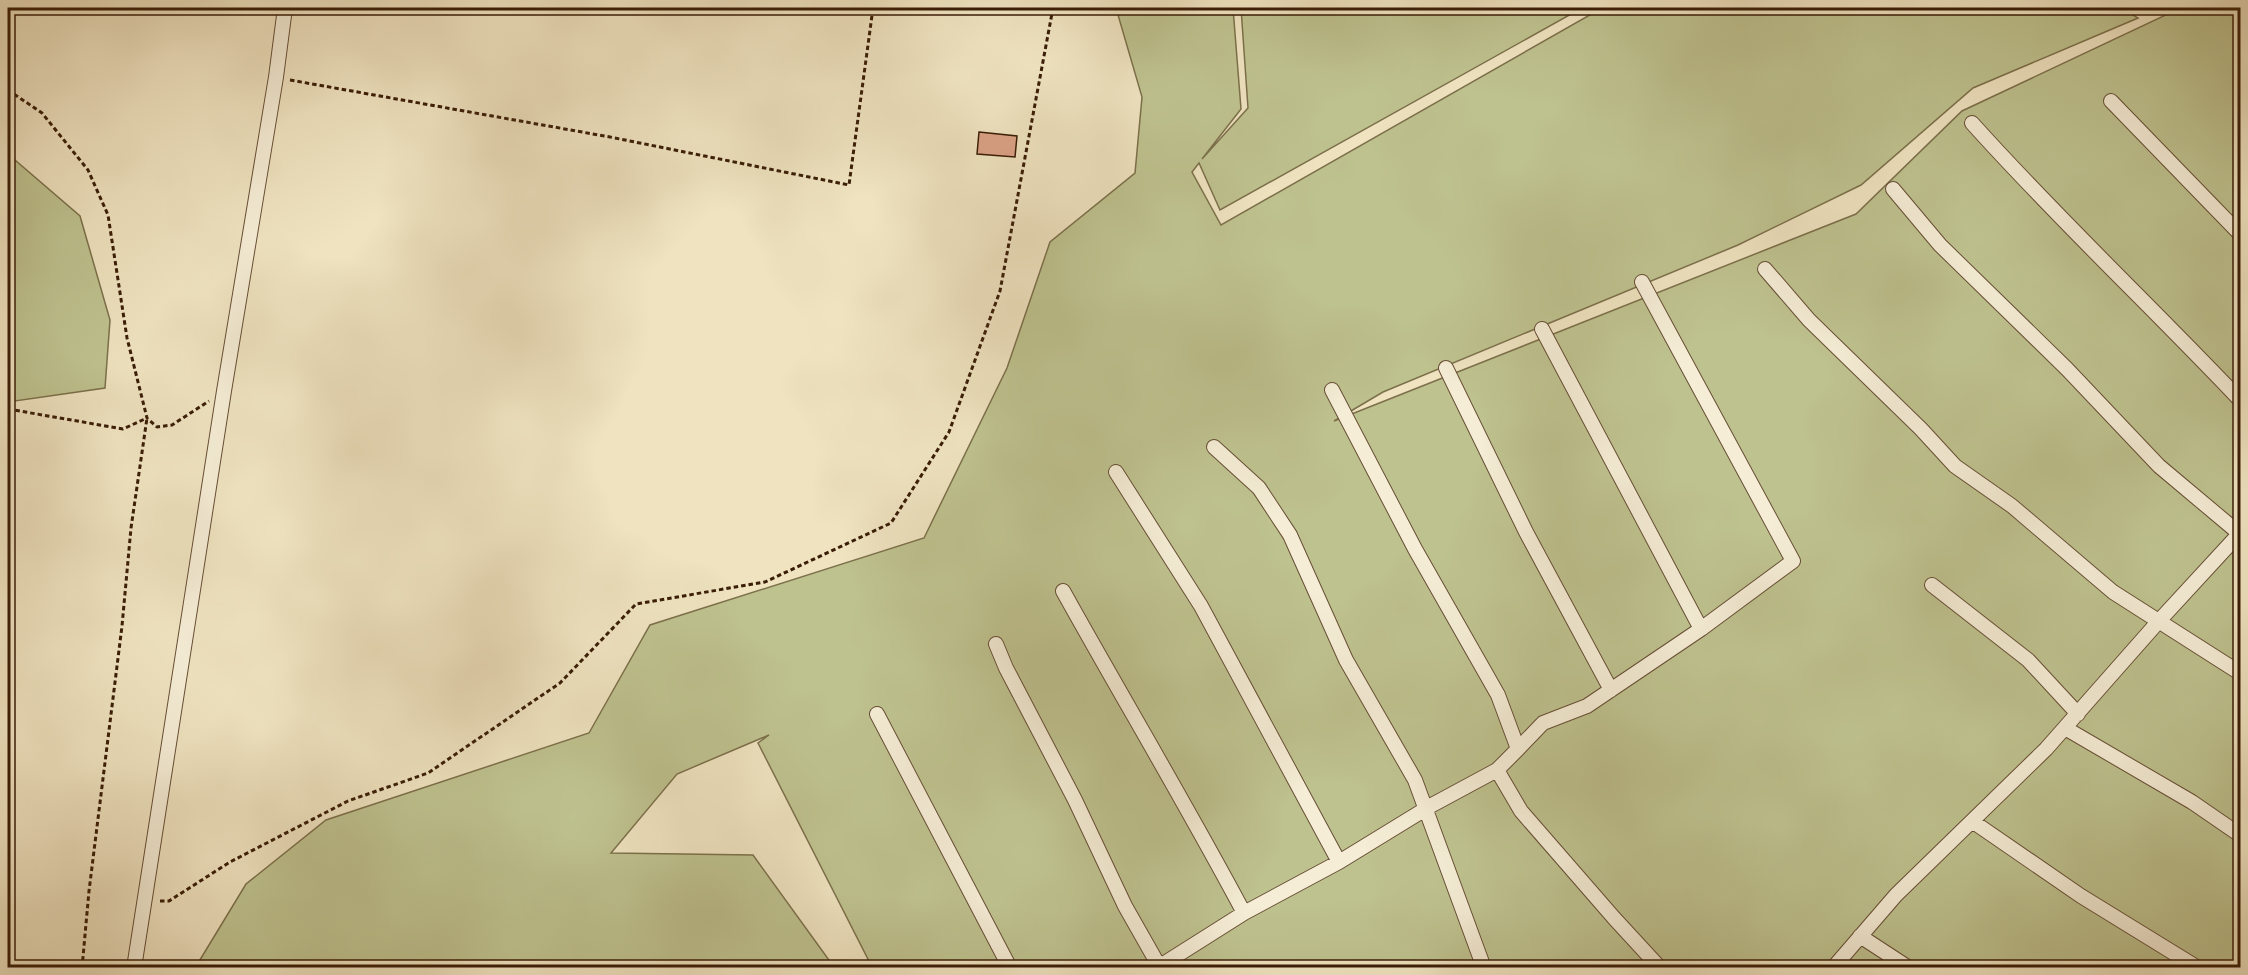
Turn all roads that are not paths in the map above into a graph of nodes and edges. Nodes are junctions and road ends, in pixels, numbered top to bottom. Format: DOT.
graph roads {
  1 [pos="285,8"];
  2 [pos="2111,101"];
  3 [pos="1972,123"];
  4 [pos="1893,189"];
  5 [pos="2241,234"];
  6 [pos="1765,269"];
  7 [pos="1642,282"];
  8 [pos="1542,328"];
  9 [pos="1446,368"];
  10 [pos="1332,390"];
  11 [pos="2241,400"];
  12 [pos="1214,447"];
  13 [pos="1116,472"];
  14 [pos="2240,533"];
  15 [pos="1932,585"];
  16 [pos="1063,591"];
  17 [pos="2158,622"];
  18 [pos="1701,629"];
  19 [pos="996,644"];
  20 [pos="2241,673"];
  21 [pos="1611,690"];
  22 [pos="877,714"];
  23 [pos="2078,714"];
  24 [pos="2065,728"];
  25 [pos="1518,749"];
  26 [pos="1497,770"];
  27 [pos="1426,809"];
  28 [pos="1972,821"];
  29 [pos="2241,834"];
  30 [pos="1339,862"];
  31 [pos="1244,913"];
  32 [pos="1860,936"];
  33 [pos="1158,967"];
  34 [pos="134,968"];
  35 [pos="1010,968"];
  36 [pos="1484,968"];
  37 [pos="1660,968"];
  38 [pos="1833,968"];
  39 [pos="1909,968"];
  40 [pos="2198,968"];
  1 -- 34 [label="street"];
  2 -- 5 [label="street"];
  3 -- 11 [label="street"];
  4 -- 14 [label="street"];
  6 -- 17 [label="street"];
  7 -- 18 [label="street"];
  8 -- 18 [label="street"];
  9 -- 21 [label="street"];
  10 -- 25 [label="street"];
  12 -- 27 [label="street"];
  13 -- 30 [label="street"];
  14 -- 17 [label="street"];
  15 -- 23 [label="street"];
  16 -- 31 [label="street"];
  17 -- 20 [label="street"];
  17 -- 23 [label="street"];
  18 -- 21 [label="street"];
  19 -- 33 [label="street"];
  21 -- 25 [label="street"];
  22 -- 35 [label="street"];
  23 -- 24 [label="street"];
  24 -- 28 [label="street"];
  24 -- 29 [label="street"];
  25 -- 26 [label="street"];
  26 -- 27 [label="street"];
  26 -- 37 [label="street"];
  27 -- 30 [label="street"];
  27 -- 36 [label="street"];
  28 -- 32 [label="street"];
  28 -- 40 [label="street"];
  30 -- 31 [label="street"];
  31 -- 33 [label="street"];
  32 -- 38 [label="street"];
  32 -- 39 [label="street"];
}
